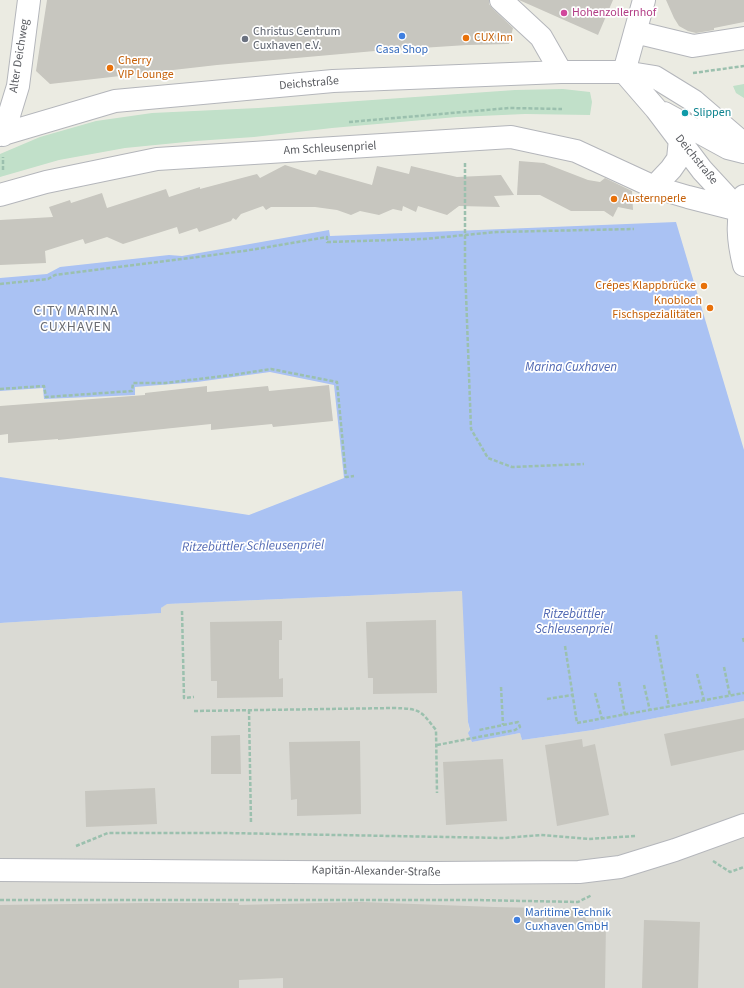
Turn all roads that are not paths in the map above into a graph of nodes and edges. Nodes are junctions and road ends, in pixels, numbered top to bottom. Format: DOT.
graph roads {
  1 [pos="29,0"];
  2 [pos="501,0"];
  3 [pos="644,0"];
  4 [pos="635,32"];
  5 [pos="744,38"];
  6 [pos="561,72"];
  7 [pos="624,72"];
  8 [pos="656,109"];
  9 [pos="2,135"];
  10 [pos="680,140"];
  11 [pos="744,144"];
  12 [pos="744,152"];
  13 [pos="654,187"];
  14 [pos="0,195"];
  15 [pos="742,203"];
  16 [pos="744,265"];
  17 [pos="744,824"];
  18 [pos="0,870"];
  1 -- 9 [label="street, Alter Deichweg"];
  2 -- 6 [label="street"];
  3 -- 4 [label="street"];
  4 -- 5 [label="street"];
  4 -- 7 [label="street"];
  6 -- 7 [label="street, Deichstraße"];
  6 -- 9 [label="street, Deichstraße"];
  7 -- 8 [label="street, Deichstraße"];
  7 -- 11 [label="street, Deichstraße"];
  8 -- 10 [label="street, Deichstraße"];
  8 -- 12 [label="street, Deichstraße"];
  10 -- 13 [label="street"];
  10 -- 15 [label="street, Deichstraße"];
  13 -- 14 [label="street, Am Schleusenpriel"];
  13 -- 15 [label="street, Am Schleusenpriel"];
  15 -- 16 [label="street"];
  17 -- 18 [label="street, Kapitän-Alexander-Straße"];
}
